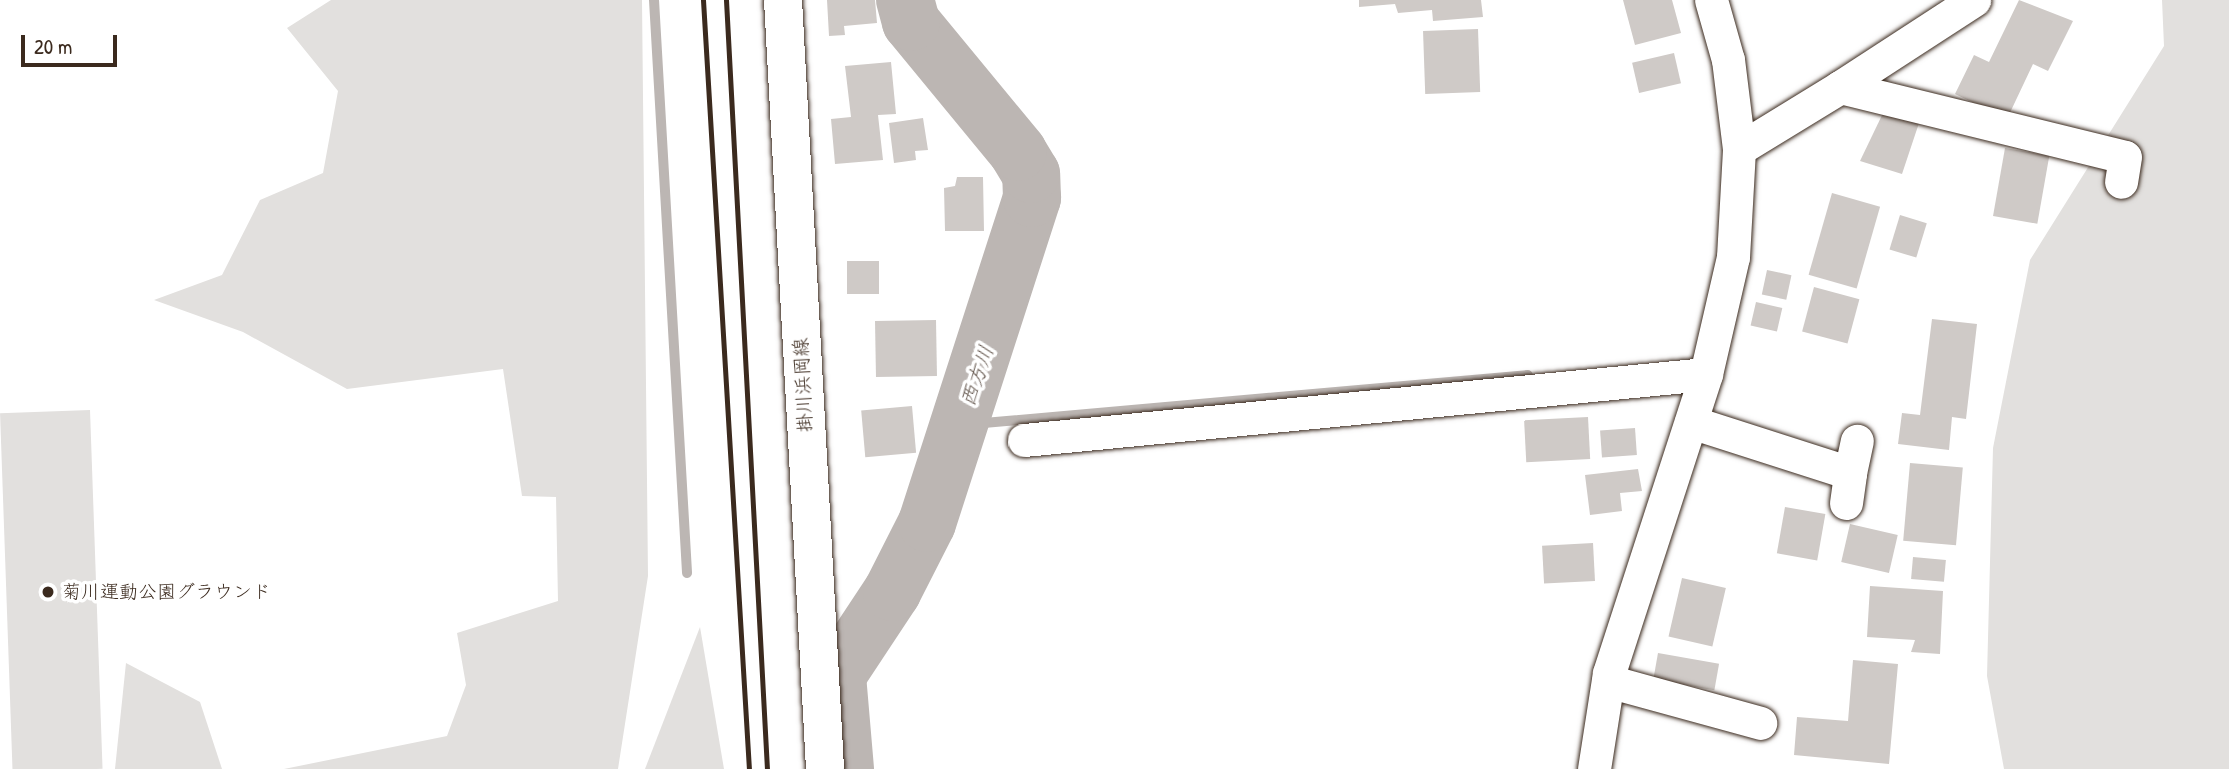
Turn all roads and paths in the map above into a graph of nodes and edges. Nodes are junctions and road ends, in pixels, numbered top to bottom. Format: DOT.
graph roads {
  1 [pos="782,0"];
  2 [pos="1711,0"];
  3 [pos="1974,0"];
  4 [pos="1840,87"];
  5 [pos="1738,149"];
  6 [pos="2121,182"];
  7 [pos="1706,374"];
  8 [pos="1691,422"];
  9 [pos="1024,440"];
  10 [pos="1851,472"];
  11 [pos="1608,681"];
  12 [pos="1760,723"];
  13 [pos="825,769"];
  14 [pos="1594,769"];
  1 -- 13 [label="main road, 掛川浜岡線"];
  2 -- 5 [label="street"];
  3 -- 4 [label="street"];
  4 -- 5 [label="street"];
  4 -- 6 [label="street"];
  5 -- 7 [label="street"];
  7 -- 8 [label="street"];
  7 -- 9 [label="street"];
  8 -- 10 [label="street"];
  8 -- 11 [label="street"];
  11 -- 12 [label="street"];
  11 -- 14 [label="street"];
}
